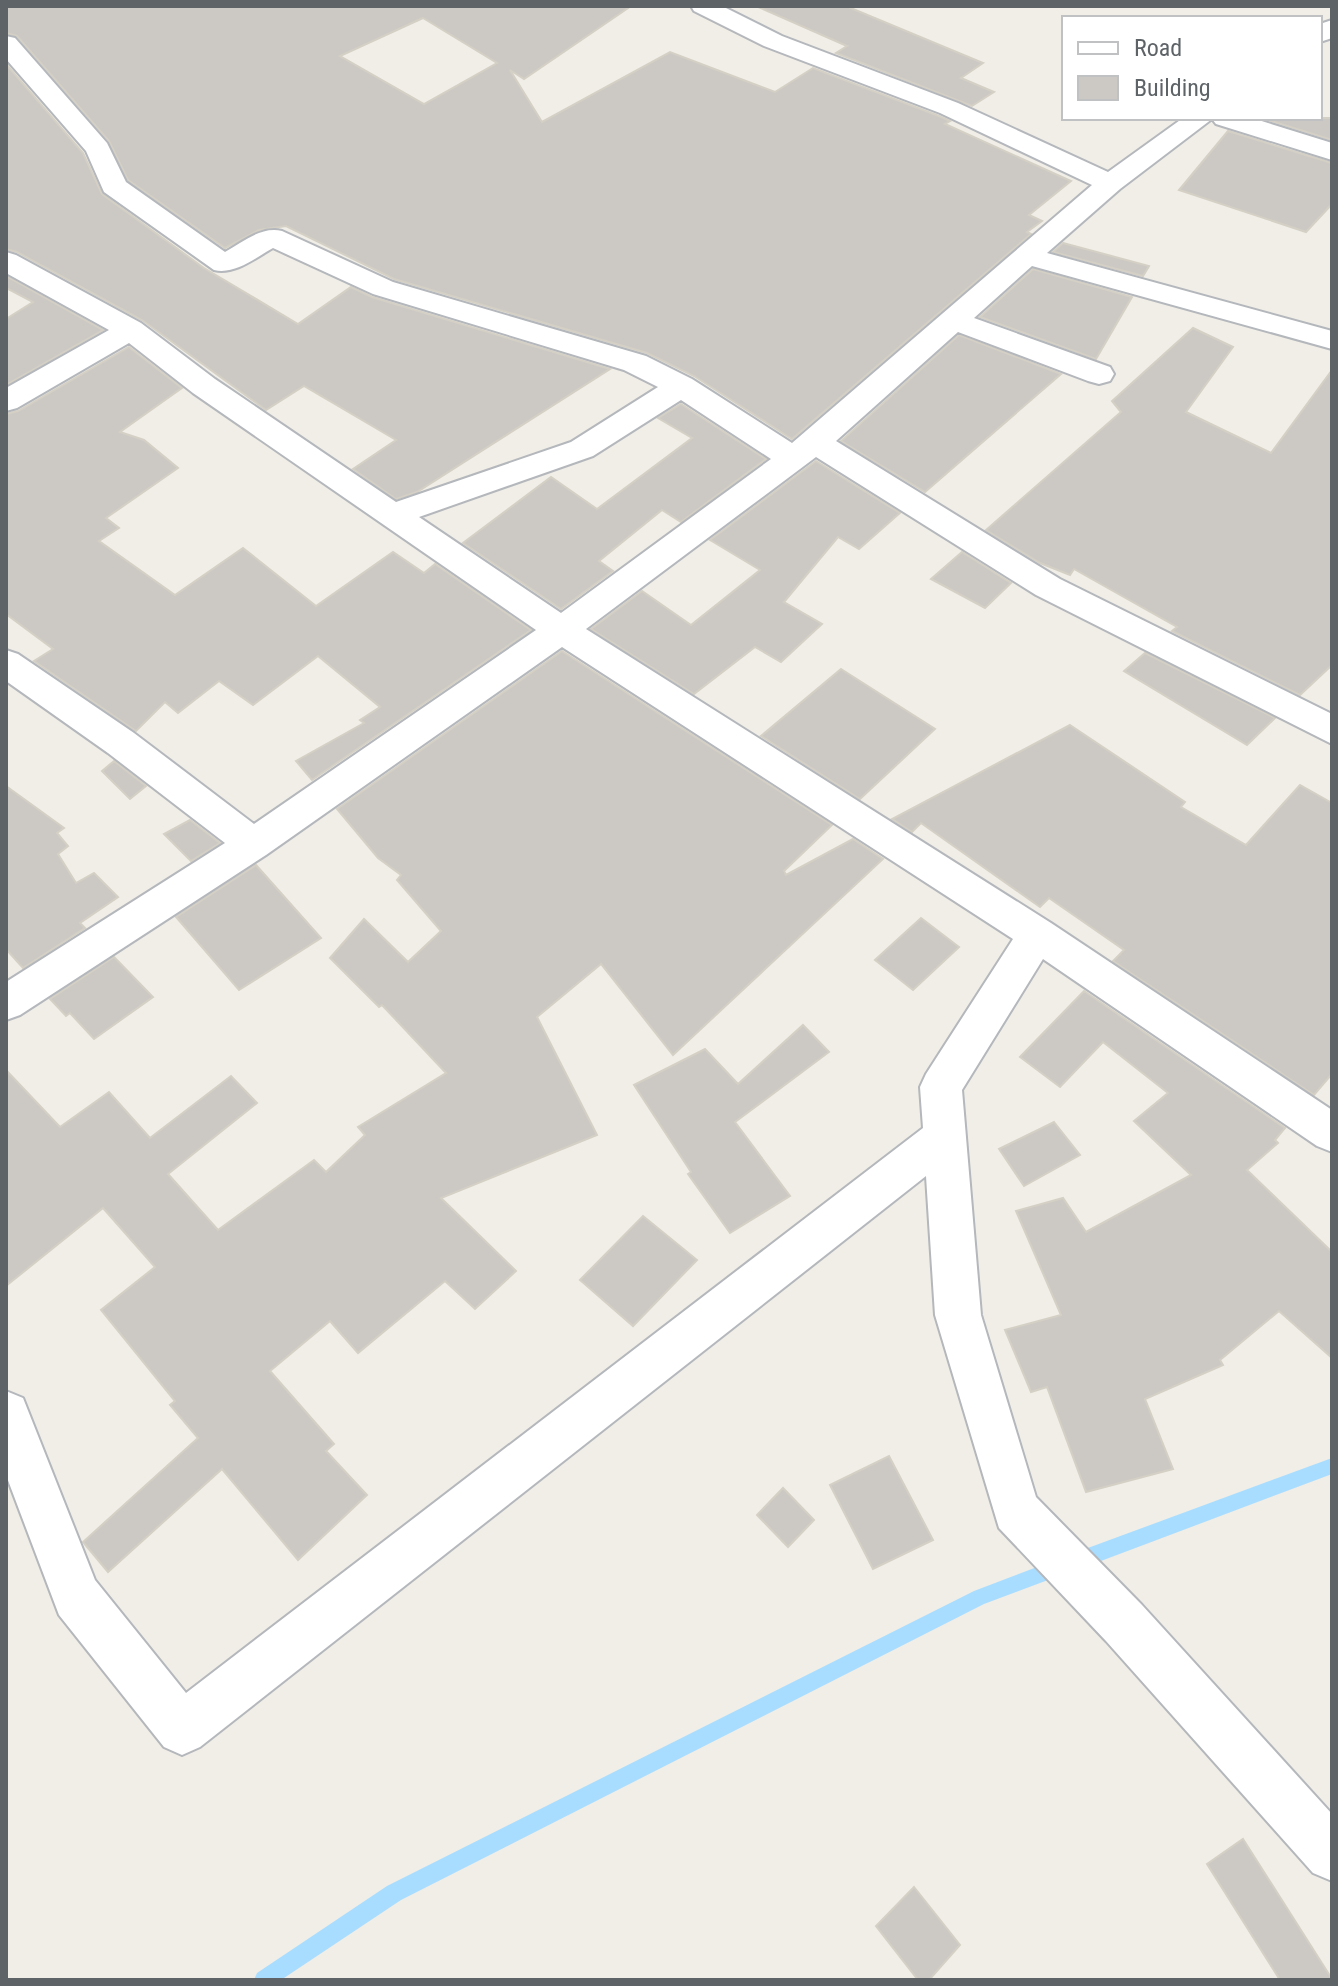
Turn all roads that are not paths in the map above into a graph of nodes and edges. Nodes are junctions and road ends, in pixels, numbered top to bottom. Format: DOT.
graph roads {
  1 [pos="703,6"];
  2 [pos="6,43"];
  3 [pos="1197,120"];
  4 [pos="1231,120"];
  5 [pos="1332,152"];
  6 [pos="1110,183"];
  7 [pos="1026,256"];
  8 [pos="6,261"];
  9 [pos="955,321"];
  10 [pos="131,330"];
  11 [pos="1332,340"];
  12 [pos="1099,374"];
  13 [pos="681,386"];
  14 [pos="6,401"];
  15 [pos="804,450"];
  16 [pos="392,515"];
  17 [pos="561,630"];
  18 [pos="6,663"];
  19 [pos="1332,730"];
  20 [pos="253,844"];
  21 [pos="1037,934"];
  22 [pos="6,1003"];
  23 [pos="1332,1133"];
  24 [pos="944,1137"];
  25 [pos="6,1414"];
  26 [pos="1332,1854"];
  1 -- 6 [label="street"];
  2 -- 13 [label="street"];
  3 -- 6 [label="street"];
  4 -- 5 [label="street"];
  6 -- 7 [label="street"];
  7 -- 9 [label="street"];
  7 -- 11 [label="street"];
  8 -- 10 [label="street"];
  9 -- 12 [label="street"];
  9 -- 15 [label="street"];
  10 -- 14 [label="street"];
  10 -- 16 [label="street"];
  13 -- 15 [label="street"];
  13 -- 16 [label="street"];
  15 -- 17 [label="street"];
  15 -- 19 [label="street"];
  16 -- 17 [label="street"];
  17 -- 20 [label="street"];
  17 -- 21 [label="street"];
  18 -- 20 [label="street"];
  20 -- 22 [label="street"];
  21 -- 23 [label="street"];
  21 -- 24 [label="street"];
  24 -- 25 [label="street"];
  24 -- 26 [label="street"];
}
